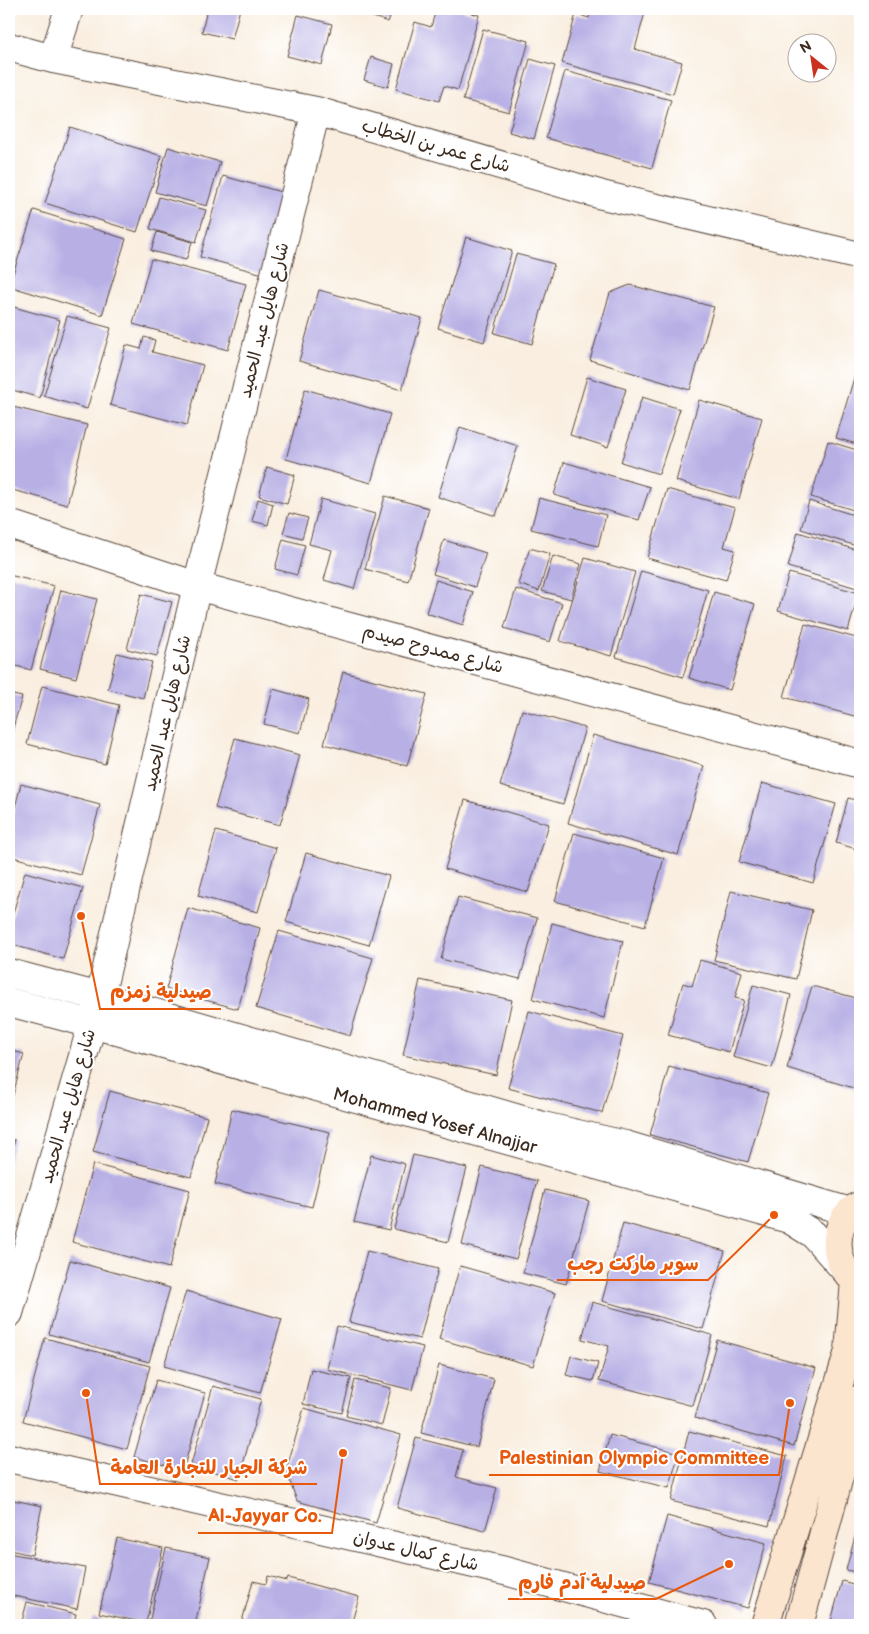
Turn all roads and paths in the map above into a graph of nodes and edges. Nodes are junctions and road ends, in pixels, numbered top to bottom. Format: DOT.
graph roads {
  1 [pos="69,9"];
  2 [pos="9,46"];
  3 [pos="53,59"];
  4 [pos="316,111"];
  5 [pos="860,256"];
  6 [pos="9,524"];
  7 [pos="197,586"];
  8 [pos="860,764"];
  9 [pos="9,973"];
  10 [pos="100,997"];
  11 [pos="9,1002"];
  12 [pos="92,1024"];
  13 [pos="855,1208"];
  14 [pos="853,1278"];
  15 [pos="9,1313"];
  16 [pos="860,1399"];
  17 [pos="9,1458"];
  18 [pos="704,1625"];
  19 [pos="765,1625"];
  20 [pos="799,1625"];
  1 -- 3 [label="street"];
  2 -- 3 [label="street, شارع عمر بن الخطاب"];
  3 -- 4 [label="street, شارع عمر بن الخطاب"];
  4 -- 5 [label="street, شارع عمر بن الخطاب"];
  4 -- 7 [label="street, شارع هايل عبد الحميد"];
  6 -- 7 [label="street, شارع ممدوح صيدم"];
  7 -- 8 [label="street, شارع ممدوح صيدم"];
  7 -- 10 [label="street, شارع هايل عبد الحميد"];
  9 -- 10 [label="street, Mohammed Yosef Alnajjar"];
  10 -- 12 [label="street, شارع هايل عبد الحميد"];
  10 -- 13 [label="street, Mohammed Yosef Alnajjar"];
  11 -- 12 [label="street, Mohammed Yosef Alnajjar"];
  12 -- 14 [label="street, Mohammed Yosef Alnajjar"];
  12 -- 15 [label="street, شارع هايل عبد الحميد"];
  13 -- 14 [label="main road"];
  14 -- 19 [label="main road"];
  16 -- 20 [label="main road"];
  17 -- 18 [label="street, شارع كمال عدوان"];
}
